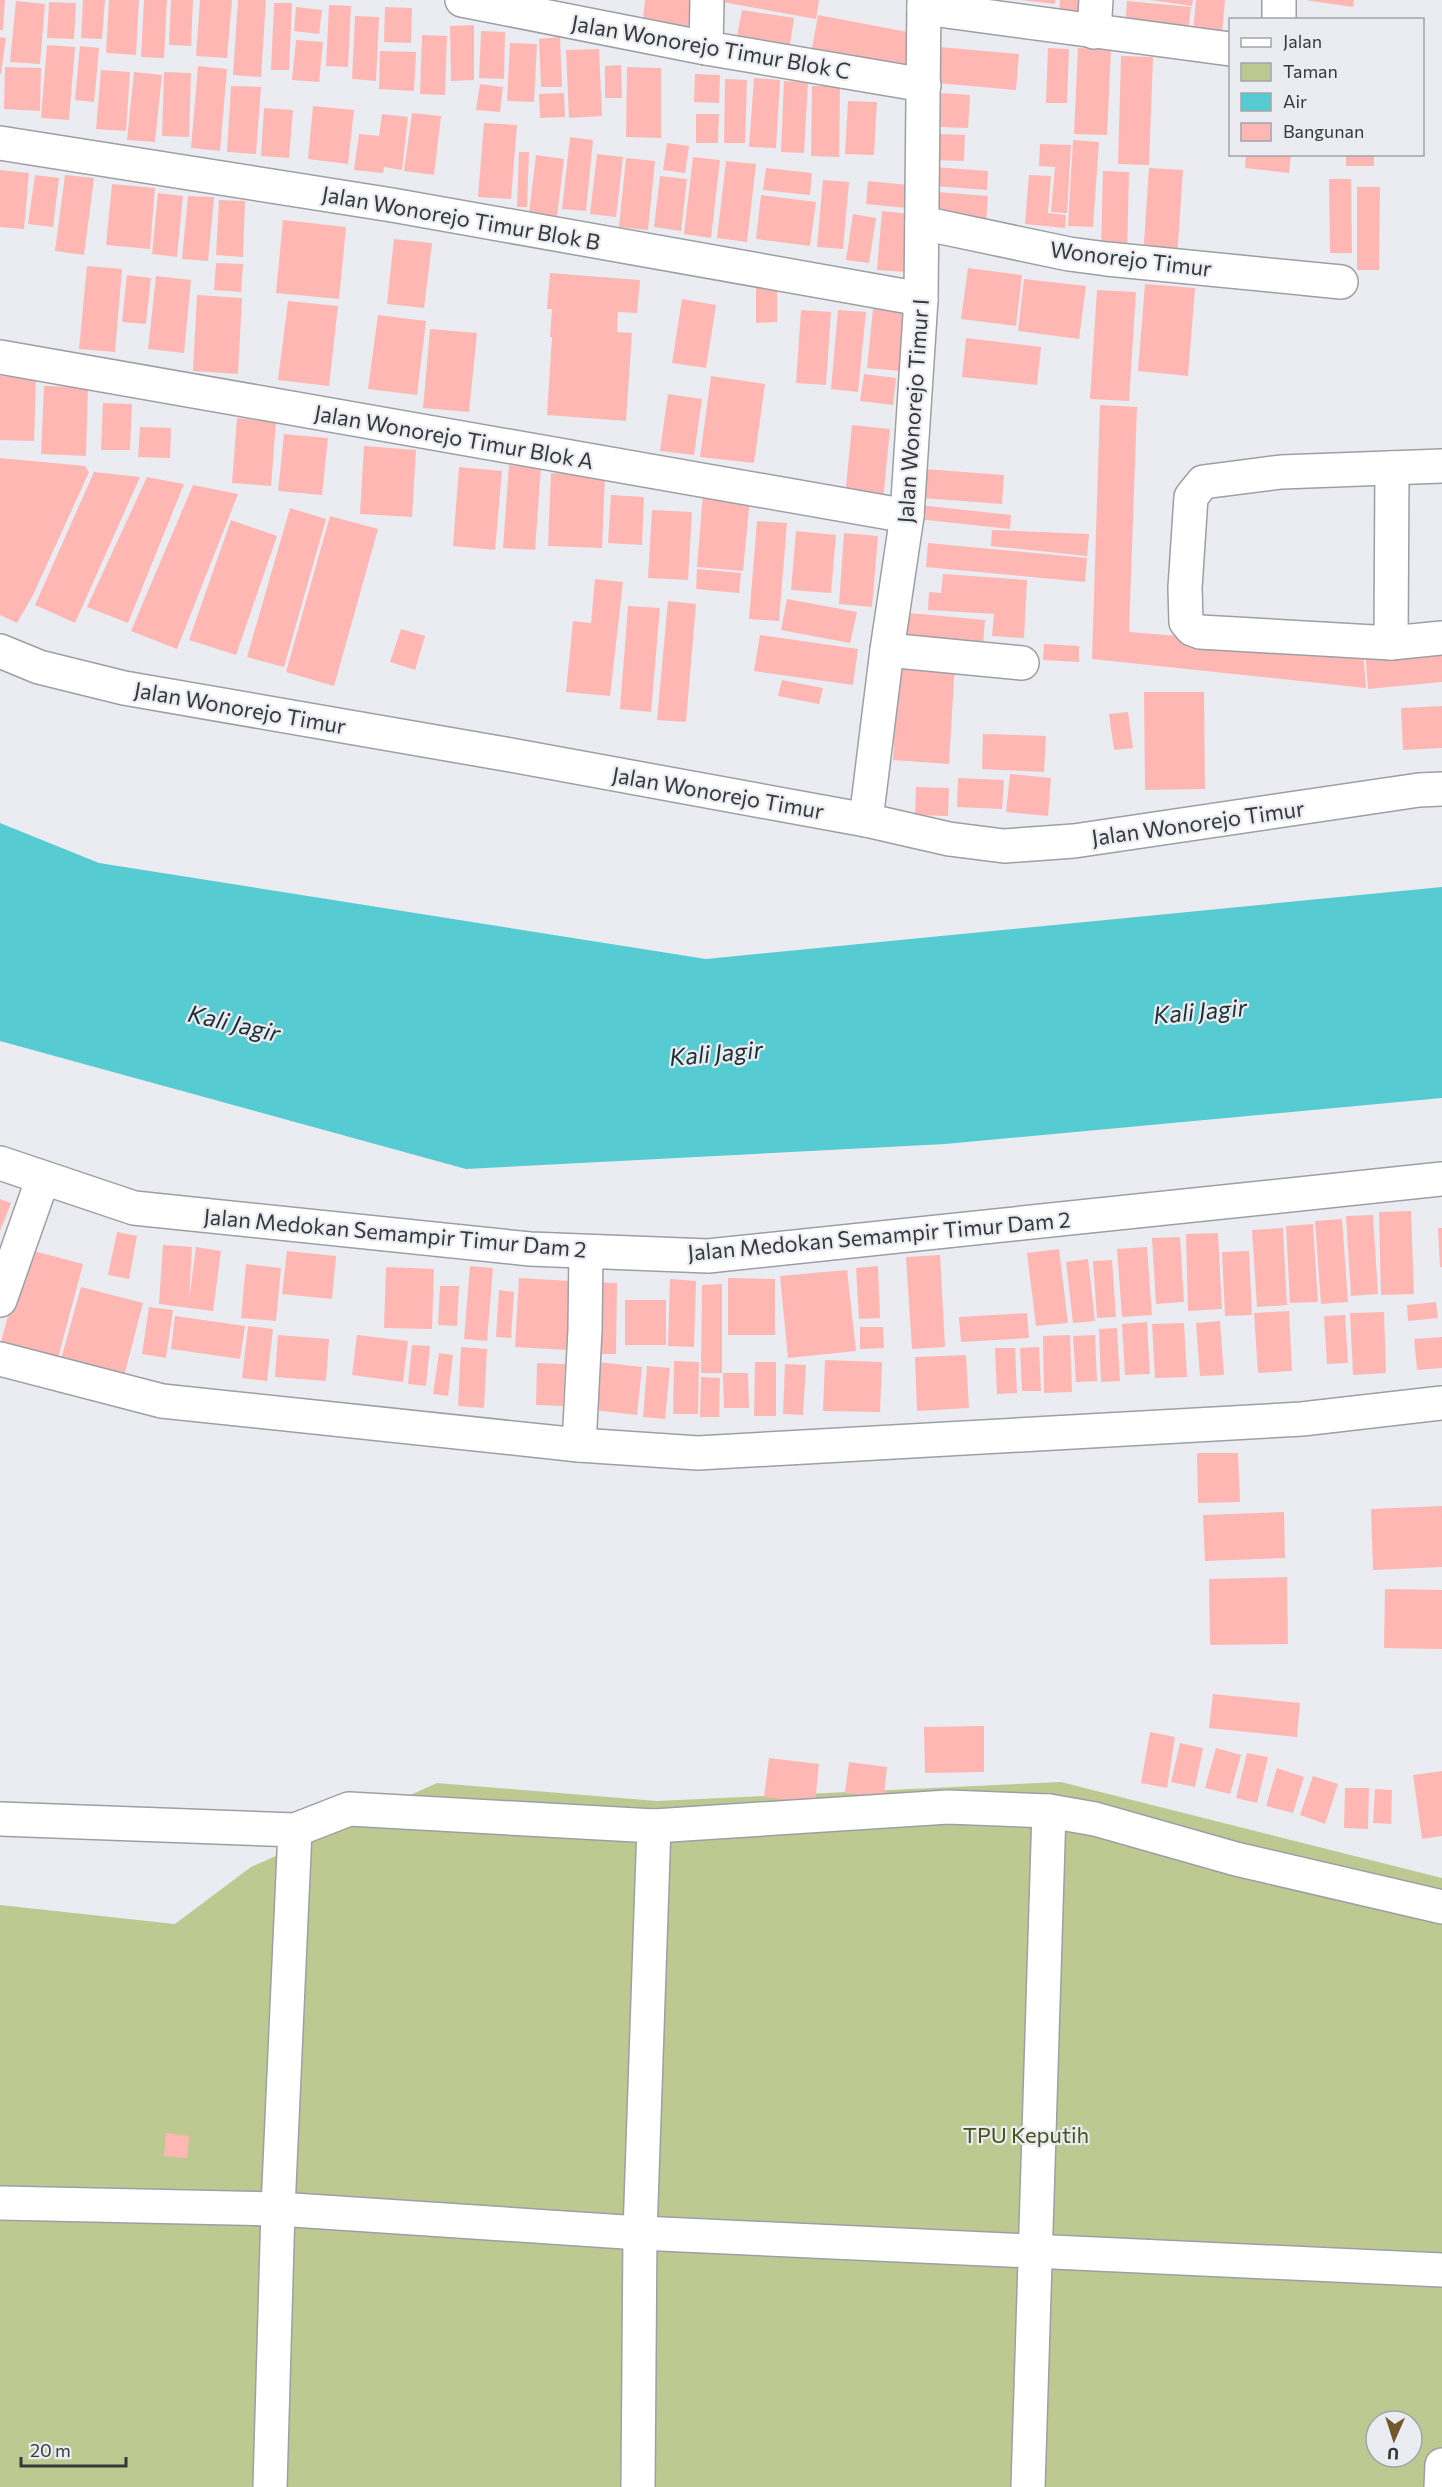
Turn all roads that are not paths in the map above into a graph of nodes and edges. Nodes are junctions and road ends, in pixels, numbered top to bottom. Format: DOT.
graph roads {
  1 [pos="462,0"];
  2 [pos="707,0"];
  3 [pos="1279,0"];
  4 [pos="495,3"];
  5 [pos="924,4"];
  6 [pos="1095,16"];
  7 [pos="1279,18"];
  8 [pos="706,48"];
  9 [pos="1229,49"];
  10 [pos="924,85"];
  11 [pos="0,143"];
  12 [pos="922,223"];
  13 [pos="1341,282"];
  14 [pos="921,299"];
  15 [pos="0,357"];
  16 [pos="1442,466"];
  17 [pos="1392,468"];
  18 [pos="907,516"];
  19 [pos="1442,638"];
  20 [pos="1390,643"];
  21 [pos="887,650"];
  22 [pos="0,651"];
  23 [pos="1022,663"];
  24 [pos="1442,789"];
  25 [pos="866,820"];
  26 [pos="0,1163"];
  27 [pos="43,1178"];
  28 [pos="1442,1179"];
  29 [pos="586,1252"];
  30 [pos="0,1300"];
  31 [pos="0,1359"];
  32 [pos="1442,1403"];
  33 [pos="579,1445"];
  34 [pos="1048,1811"];
  35 [pos="0,1819"];
  36 [pos="654,1826"];
  37 [pos="295,1830"];
  38 [pos="1442,1907"];
  39 [pos="0,2203"];
  40 [pos="278,2209"];
  41 [pos="640,2233"];
  42 [pos="1035,2251"];
  43 [pos="1442,2270"];
  44 [pos="1442,2465"];
  45 [pos="270,2487"];
  46 [pos="638,2487"];
  47 [pos="1028,2487"];
  48 [pos="1441,2487"];
  1 -- 4 [label="street, Jalan Wonorejo Timur Blok C"];
  2 -- 8 [label="street"];
  3 -- 7 [label="street"];
  4 -- 8 [label="street, Jalan Wonorejo Timur Blok C"];
  5 -- 6 [label="street"];
  5 -- 10 [label="street, Jalan Wonorejo Timur I"];
  6 -- 9 [label="street"];
  8 -- 10 [label="street, Jalan Wonorejo Timur Blok C"];
  10 -- 12 [label="street, Jalan Wonorejo Timur I"];
  11 -- 14 [label="street, Jalan Wonorejo Timur Blok B"];
  12 -- 13 [label="street, Wonorejo Timur"];
  12 -- 14 [label="street, Jalan Wonorejo Timur I"];
  14 -- 18 [label="street, Jalan Wonorejo Timur I"];
  15 -- 18 [label="street, Jalan Wonorejo Timur Blok A"];
  16 -- 17 [label="street"];
  17 -- 20 [label="street"];
  17 -- 20 [label="street"];
  18 -- 21 [label="street, Jalan Wonorejo Timur I"];
  19 -- 20 [label="street"];
  21 -- 23 [label="street"];
  21 -- 25 [label="street, Jalan Wonorejo Timur I"];
  22 -- 25 [label="street, Jalan Wonorejo Timur"];
  24 -- 25 [label="street, Jalan Wonorejo Timur"];
  26 -- 27 [label="street, Jalan Medokan Semampir Timur Dam 2"];
  27 -- 29 [label="street, Jalan Medokan Semampir Timur Dam 2"];
  27 -- 30 [label="street"];
  28 -- 29 [label="street, Jalan Medokan Semampir Timur Dam 2"];
  29 -- 33 [label="street"];
  31 -- 33 [label="street"];
  32 -- 33 [label="street"];
  34 -- 36 [label="street"];
  34 -- 38 [label="street"];
  34 -- 42 [label="street"];
  35 -- 37 [label="street"];
  36 -- 37 [label="street"];
  36 -- 41 [label="street"];
  37 -- 40 [label="street"];
  39 -- 40 [label="street"];
  40 -- 41 [label="street"];
  40 -- 45 [label="street"];
  41 -- 42 [label="street"];
  41 -- 46 [label="street"];
  42 -- 43 [label="street"];
  42 -- 47 [label="street"];
  44 -- 48 [label="street"];
}
